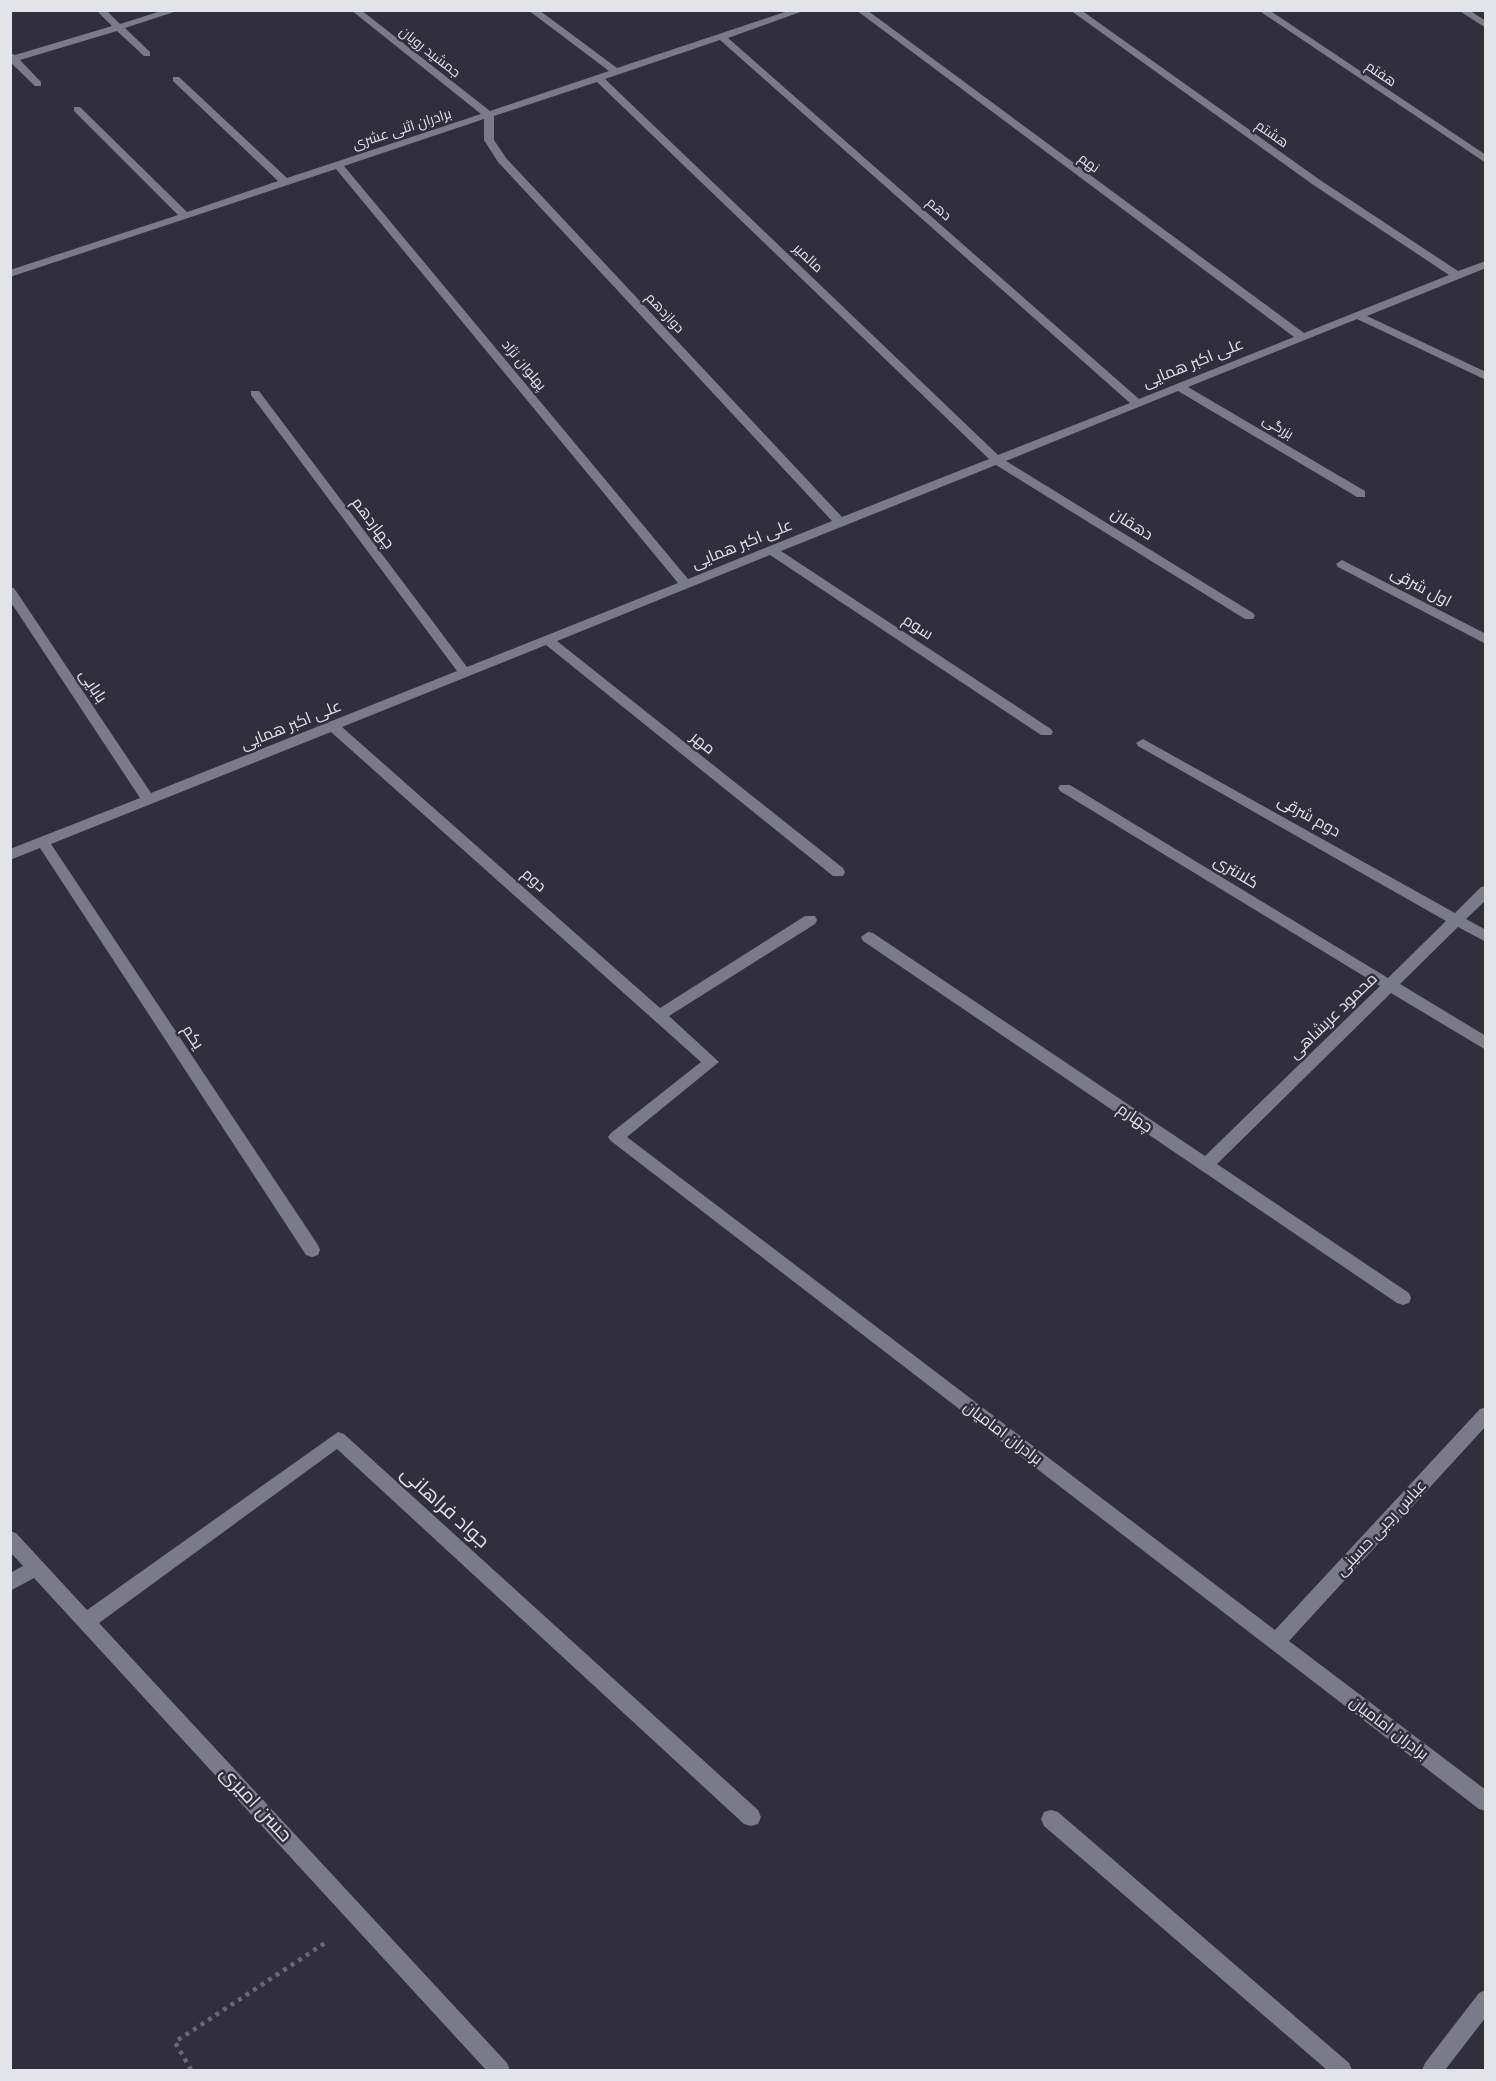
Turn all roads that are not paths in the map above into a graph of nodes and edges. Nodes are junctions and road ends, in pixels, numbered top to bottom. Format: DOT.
graph roads {
  1 [pos="100,10"];
  2 [pos="176,10"];
  3 [pos="355,10"];
  4 [pos="532,10"];
  5 [pos="802,10"];
  6 [pos="860,10"];
  7 [pos="1074,10"];
  8 [pos="1262,10"];
  9 [pos="1462,10"];
  10 [pos="1485,25"];
  11 [pos="118,28"];
  12 [pos="722,38"];
  13 [pos="147,54"];
  14 [pos="12,57"];
  15 [pos="616,72"];
  16 [pos="599,78"];
  17 [pos="176,79"];
  18 [pos="38,84"];
  19 [pos="76,109"];
  20 [pos="489,115"];
  21 [pos="1485,160"];
  22 [pos="338,165"];
  23 [pos="285,183"];
  24 [pos="185,216"];
  25 [pos="1485,264"];
  26 [pos="10,274"];
  27 [pos="1456,275"];
  28 [pos="1357,315"];
  29 [pos="1302,337"];
  30 [pos="1485,377"];
  31 [pos="1179,387"];
  32 [pos="255,393"];
  33 [pos="1137,403"];
  34 [pos="997,460"];
  35 [pos="1361,494"];
  36 [pos="840,522"];
  37 [pos="771,550"];
  38 [pos="1342,564"];
  39 [pos="686,584"];
  40 [pos="10,591"];
  41 [pos="1249,616"];
  42 [pos="548,640"];
  43 [pos="1485,640"];
  44 [pos="465,673"];
  45 [pos="333,726"];
  46 [pos="1046,732"];
  47 [pos="1143,743"];
  48 [pos="1065,788"];
  49 [pos="149,800"];
  50 [pos="43,842"];
  51 [pos="10,855"];
  52 [pos="838,872"];
  53 [pos="1485,891"];
  54 [pos="810,920"];
  55 [pos="1456,920"];
  56 [pos="1485,937"];
  57 [pos="868,938"];
  58 [pos="1389,986"];
  59 [pos="660,1015"];
  60 [pos="1485,1044"];
  61 [pos="711,1062"];
  62 [pos="1205,1166"];
  63 [pos="312,1250"];
  64 [pos="1402,1298"];
  65 [pos="1485,1414"];
  66 [pos="10,1539"];
  67 [pos="37,1568"];
  68 [pos="10,1583"];
  69 [pos="87,1622"];
  70 [pos="1276,1642"];
  71 [pos="1485,1802"];
  72 [pos="751,1817"];
  73 [pos="1051,1819"];
  74 [pos="1485,2000"];
  75 [pos="500,2070"];
  76 [pos="1342,2070"];
  77 [pos="1432,2070"];
  1 -- 11 [label="street"];
  2 -- 11 [label="street"];
  3 -- 20 [label="street, جمشید رویان"];
  4 -- 15 [label="street"];
  5 -- 12 [label="street, برادران اثنی عشری"];
  6 -- 29 [label="street, نهم"];
  7 -- 27 [label="street, هشتم"];
  8 -- 21 [label="street, هفتم"];
  9 -- 10 [label="street"];
  11 -- 13 [label="street"];
  11 -- 14 [label="street"];
  12 -- 15 [label="street, برادران اثنی عشری"];
  12 -- 33 [label="street, دهم"];
  14 -- 18 [label="street"];
  15 -- 16 [label="street, برادران اثنی عشری"];
  16 -- 20 [label="street, برادران اثنی عشری"];
  16 -- 34 [label="street, مالمیر"];
  17 -- 23 [label="street"];
  19 -- 24 [label="street"];
  20 -- 22 [label="street, برادران اثنی عشری"];
  20 -- 36 [label="street, دوازدهم"];
  22 -- 23 [label="street, برادران اثنی عشری"];
  22 -- 39 [label="street, پهلوان نژاد"];
  23 -- 24 [label="street, برادران اثنی عشری"];
  24 -- 26 [label="street, برادران اثنی عشری"];
  25 -- 27 [label="street, علی اکبر همایی"];
  27 -- 28 [label="street, علی اکبر همایی"];
  28 -- 29 [label="street, علی اکبر همایی"];
  28 -- 30 [label="street"];
  29 -- 31 [label="street, علی اکبر همایی"];
  31 -- 33 [label="street, علی اکبر همایی"];
  31 -- 35 [label="street, بزرگی"];
  32 -- 44 [label="street, چهاردهم"];
  33 -- 34 [label="street, علی اکبر همایی"];
  34 -- 36 [label="street, علی اکبر همایی"];
  34 -- 41 [label="street, دهقان"];
  36 -- 37 [label="street, علی اکبر همایی"];
  37 -- 39 [label="street, علی اکبر همایی"];
  37 -- 46 [label="street, سوم"];
  38 -- 43 [label="street, اول شرقی"];
  39 -- 42 [label="street, علی اکبر همایی"];
  40 -- 49 [label="street, بابایی"];
  42 -- 44 [label="street, علی اکبر همایی"];
  42 -- 52 [label="street, مهر"];
  44 -- 45 [label="street, علی اکبر همایی"];
  45 -- 49 [label="street, علی اکبر همایی"];
  45 -- 59 [label="street, دوم"];
  47 -- 55 [label="street, دوم شرقی"];
  48 -- 58 [label="street, کلانتری"];
  49 -- 50 [label="street, علی اکبر همایی"];
  50 -- 51 [label="street, علی اکبر همایی"];
  50 -- 63 [label="street, یکم"];
  53 -- 55 [label="street, محمود عربشاهی"];
  54 -- 59 [label="street"];
  55 -- 56 [label="street, دوم شرقی"];
  55 -- 58 [label="street, محمود عربشاهی"];
  57 -- 62 [label="street, چهارم"];
  58 -- 60 [label="street, کلانتری"];
  58 -- 62 [label="street, محمود عربشاهی"];
  59 -- 61 [label="street, دوم"];
  61 -- 70 [label="street, برادران امامیان"];
  62 -- 64 [label="street, چهارم"];
  65 -- 70 [label="street, عباس رجبی حسینی"];
  66 -- 67 [label="street, حسن امیری"];
  67 -- 68 [label="street"];
  67 -- 69 [label="street, حسن امیری"];
  69 -- 72 [label="street, جواد فراهانی"];
  69 -- 75 [label="street, حسن امیری"];
  70 -- 71 [label="street, برادران امامیان"];
  73 -- 76 [label="street"];
  74 -- 77 [label="street"];
}
